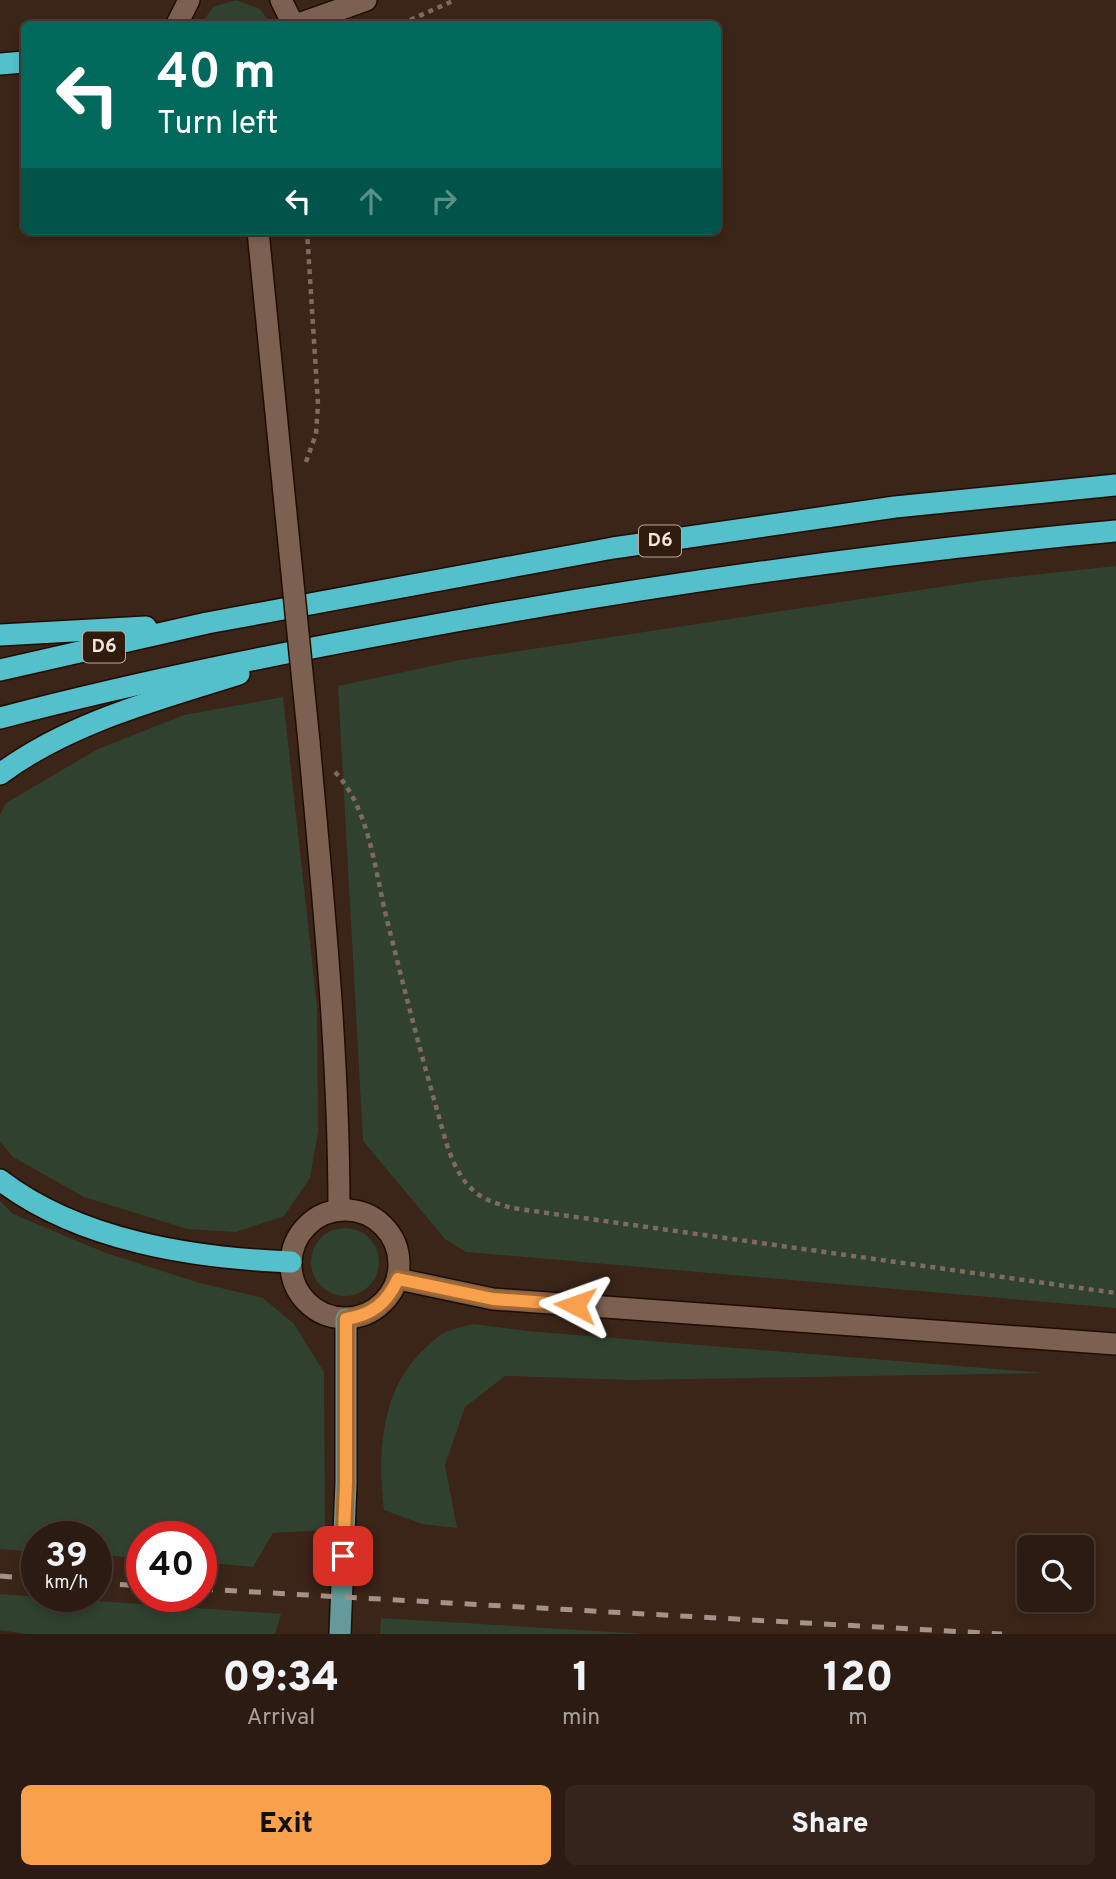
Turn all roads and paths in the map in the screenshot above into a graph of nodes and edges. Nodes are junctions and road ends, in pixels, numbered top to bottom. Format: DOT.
graph roads {
  1 [pos="189,0"];
  2 [pos="281,0"];
  3 [pos="366,0"];
  4 [pos="455,0"];
  5 [pos="178,21"];
  6 [pos="292,21"];
  7 [pos="307,21"];
  8 [pos="408,21"];
  9 [pos="21,61"];
  10 [pos="0,64"];
  11 [pos="258,235"];
  12 [pos="307,235"];
  13 [pos="305,475"];
  14 [pos="1116,485"];
  15 [pos="1116,531"];
  16 [pos="207,623"];
  17 [pos="0,635"];
  18 [pos="345,641"];
  19 [pos="0,670"];
  20 [pos="0,718"];
  21 [pos="332,760"];
  22 [pos="0,774"];
  23 [pos="0,1180"];
  24 [pos="339,1210"];
  25 [pos="290,1262"];
  26 [pos="398,1279"];
  27 [pos="1116,1293"];
  28 [pos="346,1319"];
  29 [pos="1116,1344"];
  30 [pos="340,1634"];
  1 -- 5 [label="street"];
  2 -- 6 [label="street"];
  3 -- 7 [label="street"];
  4 -- 8 [label="path"];
  9 -- 10 [label="highway"];
  11 -- 24 [label="street, bridge"];
  12 -- 13 [label="path"];
  14 -- 16 [label="highway, D6"];
  15 -- 18 [label="highway, D6"];
  16 -- 17 [label="highway"];
  16 -- 19 [label="highway, D6"];
  18 -- 20 [label="highway, D6"];
  18 -- 22 [label="highway"];
  21 -- 27 [label="path"];
  23 -- 25 [label="highway"];
  24 -- 25 [label="street"];
  24 -- 26 [label="street"];
  25 -- 28 [label="street"];
  26 -- 28 [label="street"];
  26 -- 29 [label="street"];
  28 -- 30 [label="main road"];
}
